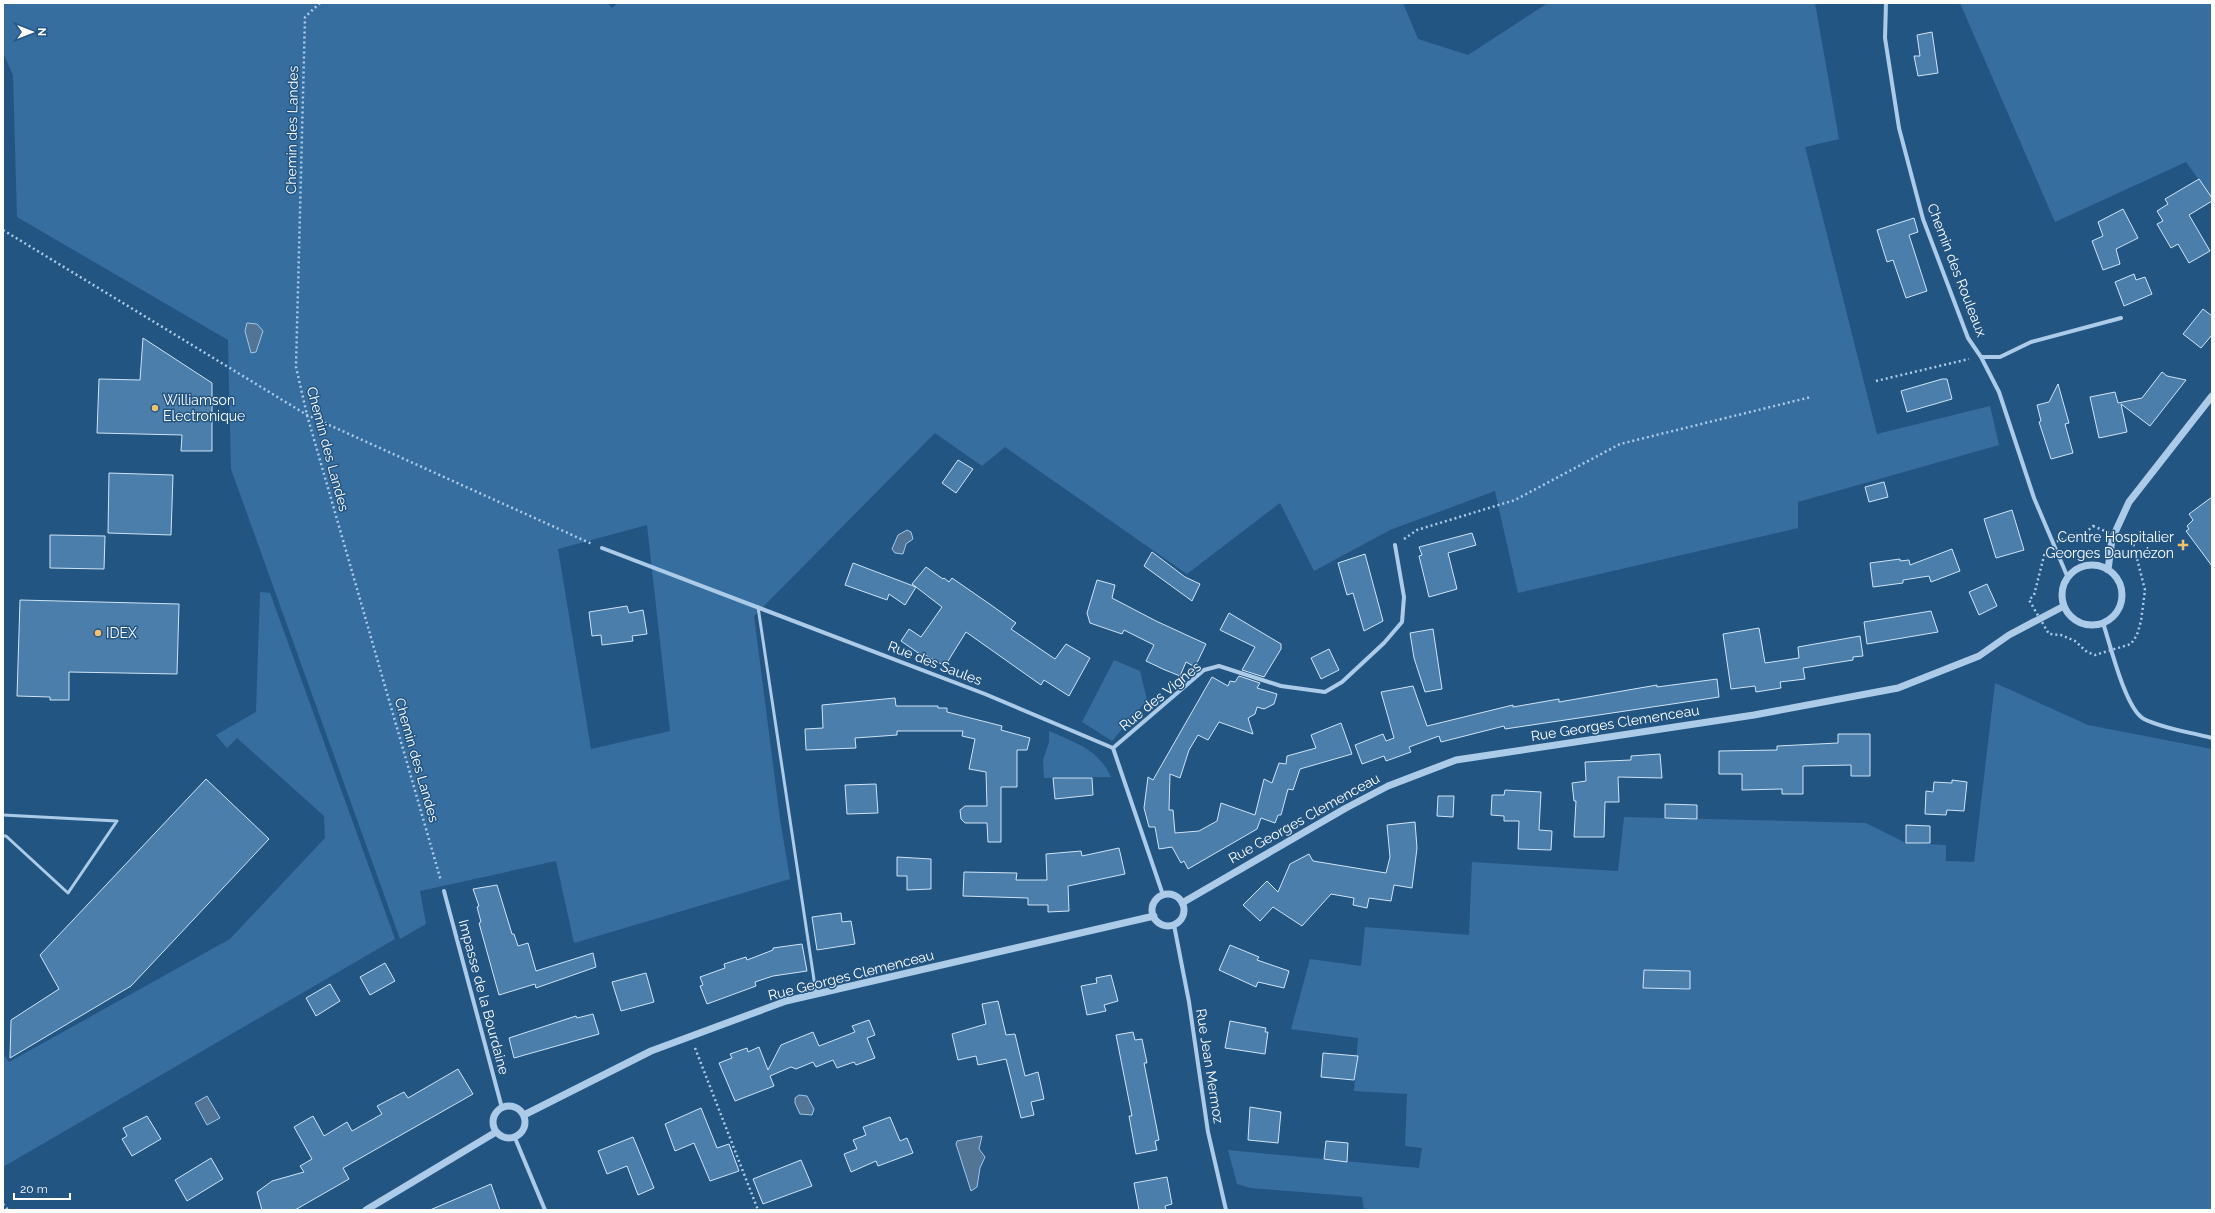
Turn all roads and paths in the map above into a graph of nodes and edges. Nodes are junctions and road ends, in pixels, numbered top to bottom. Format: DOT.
graph roads {
  1 [pos="320,3"];
  2 [pos="1886,3"];
  3 [pos="3,230"];
  4 [pos="2121,318"];
  5 [pos="1982,357"];
  6 [pos="1876,381"];
  7 [pos="2212,396"];
  8 [pos="1811,398"];
  9 [pos="307,415"];
  10 [pos="2114,535"];
  11 [pos="2053,544"];
  12 [pos="1395,545"];
  13 [pos="602,548"];
  14 [pos="2108,570"];
  15 [pos="2068,578"];
  16 [pos="2064,606"];
  17 [pos="758,607"];
  18 [pos="2040,617"];
  19 [pos="2104,623"];
  20 [pos="2112,650"];
  21 [pos="2212,738"];
  22 [pos="1113,748"];
  23 [pos="3,815"];
  24 [pos="3,836"];
  25 [pos="444,891"];
  26 [pos="1163,895"];
  27 [pos="1182,903"];
  28 [pos="1154,916"];
  29 [pos="1174,925"];
  30 [pos="816,995"];
  31 [pos="690,1037"];
  32 [pos="502,1108"];
  33 [pos="524,1115"];
  34 [pos="496,1132"];
  35 [pos="515,1138"];
  36 [pos="3,1204"];
  37 [pos="8,1210"];
  38 [pos="366,1210"];
  39 [pos="545,1210"];
  40 [pos="758,1210"];
  41 [pos="1226,1210"];
  1 -- 9 [label="path, Chemin des Landes"];
  2 -- 5 [label="street, Chemin des Rouleaux"];
  3 -- 9 [label="path"];
  4 -- 5 [label="street"];
  5 -- 6 [label="path"];
  5 -- 11 [label="street, Chemin des Rouleaux"];
  7 -- 10 [label="street"];
  8 -- 12 [label="path"];
  9 -- 13 [label="path"];
  9 -- 25 [label="path, Chemin des Landes"];
  10 -- 11 [label="path"];
  10 -- 14 [label="street"];
  10 -- 20 [label="path"];
  11 -- 15 [label="street, Chemin des Rouleaux"];
  11 -- 18 [label="path"];
  12 -- 22 [label="street, Rue des Vignes"];
  13 -- 17 [label="street, Rue des Saules"];
  14 -- 15 [label="street"];
  14 -- 19 [label="street"];
  15 -- 16 [label="street"];
  16 -- 18 [label="street, Rue Georges Clemenceau"];
  16 -- 19 [label="street"];
  17 -- 22 [label="street, Rue des Saules"];
  17 -- 30 [label="lane"];
  18 -- 20 [label="path"];
  18 -- 27 [label="street, Rue Georges Clemenceau"];
  19 -- 20 [label="street"];
  20 -- 21 [label="street"];
  22 -- 26 [label="street"];
  23 -- 24 [label="lane"];
  25 -- 32 [label="street, Impasse de la Bourdaine"];
  26 -- 27 [label="street"];
  26 -- 28 [label="street"];
  27 -- 29 [label="street"];
  28 -- 29 [label="street"];
  28 -- 30 [label="street, Rue Georges Clemenceau"];
  29 -- 41 [label="street, Rue Jean Mermoz"];
  30 -- 31 [label="street, Rue Georges Clemenceau"];
  31 -- 33 [label="street, Rue Georges Clemenceau"];
  31 -- 40 [label="path"];
  32 -- 33 [label="street"];
  32 -- 34 [label="street"];
  33 -- 35 [label="street"];
  34 -- 35 [label="street"];
  34 -- 38 [label="street"];
  35 -- 39 [label="street"];
  36 -- 37 [label="path"];
}
